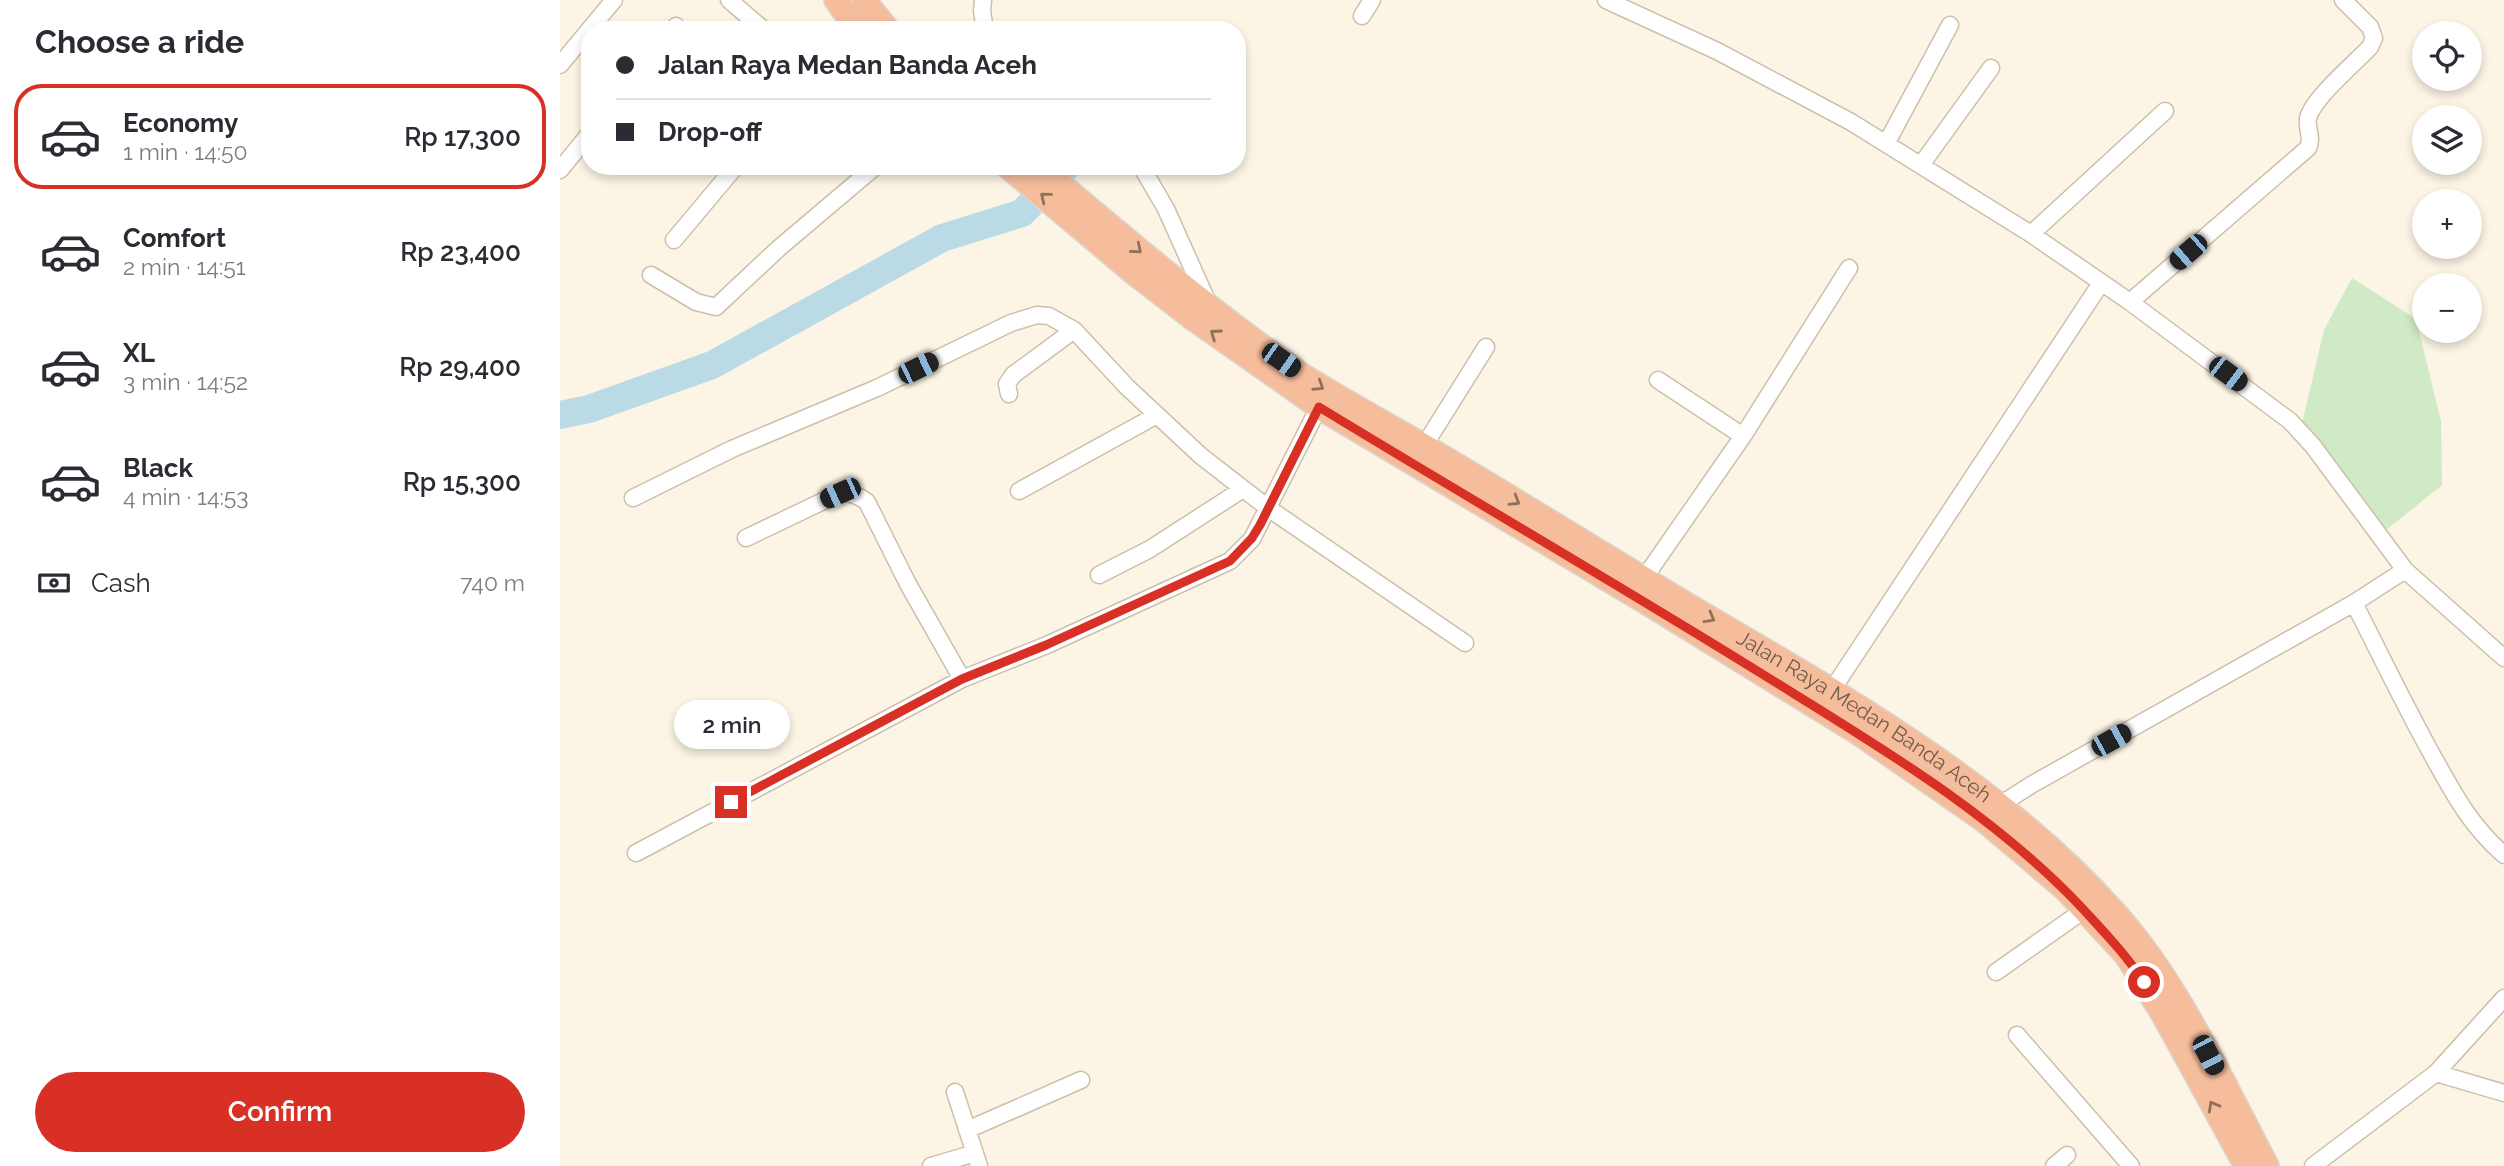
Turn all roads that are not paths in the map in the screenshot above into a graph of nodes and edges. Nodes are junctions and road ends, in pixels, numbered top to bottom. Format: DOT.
graph roads {
  1 [pos="614,0"];
  2 [pos="729,0"];
  3 [pos="836,0"];
  4 [pos="864,0"];
  5 [pos="983,0"];
  6 [pos="1372,0"];
  7 [pos="1606,0"];
  8 [pos="2343,0"];
  9 [pos="1362,16"];
  10 [pos="597,21"];
  11 [pos="754,21"];
  12 [pos="851,21"];
  13 [pos="881,21"];
  14 [pos="984,21"];
  15 [pos="1950,25"];
  16 [pos="581,40"];
  17 [pos="560,65"];
  18 [pos="1991,68"];
  19 [pos="2165,111"];
  20 [pos="581,144"];
  21 [pos="1886,144"];
  22 [pos="1921,165"];
  23 [pos="560,170"];
  24 [pos="728,175"];
  25 [pos="865,175"];
  26 [pos="1020,175"];
  27 [pos="1047,175"];
  28 [pos="1146,175"];
  29 [pos="1079,213"];
  30 [pos="2031,234"];
  31 [pos="674,240"];
  32 [pos="1849,268"];
  33 [pos="651,275"];
  34 [pos="2101,283"];
  35 [pos="2130,302"];
  36 [pos="1210,307"];
  37 [pos="1074,330"];
  38 [pos="1486,347"];
  39 [pos="1254,351"];
  40 [pos="1658,380"];
  41 [pos="1009,394"];
  42 [pos="1319,407"];
  43 [pos="1157,415"];
  44 [pos="1743,436"];
  45 [pos="1424,446"];
  46 [pos="1243,489"];
  47 [pos="1019,491"];
  48 [pos="633,498"];
  49 [pos="1268,508"];
  50 [pos="746,538"];
  51 [pos="2405,570"];
  52 [pos="1099,575"];
  53 [pos="1638,587"];
  54 [pos="2354,603"];
  55 [pos="1465,643"];
  56 [pos="2504,657"];
  57 [pos="962,679"];
  58 [pos="1832,690"];
  59 [pos="1867,726"];
  60 [pos="2000,805"];
  61 [pos="636,853"];
  62 [pos="2504,855"];
  63 [pos="2084,910"];
  64 [pos="1996,971"];
  65 [pos="2504,998"];
  66 [pos="2017,1035"];
  67 [pos="2436,1073"];
  68 [pos="1081,1080"];
  69 [pos="955,1092"];
  70 [pos="2504,1093"];
  71 [pos="968,1130"];
  72 [pos="2067,1155"];
  73 [pos="977,1159"];
  74 [pos="931,1166"];
  75 [pos="2053,1166"];
  76 [pos="2131,1166"];
  77 [pos="2246,1166"];
  78 [pos="2267,1166"];
  79 [pos="2313,1166"];
  1 -- 10 [label="street"];
  2 -- 11 [label="street"];
  3 -- 12 [label="highway"];
  4 -- 13 [label="highway"];
  5 -- 14 [label="street"];
  6 -- 9 [label="street"];
  7 -- 21 [label="street"];
  8 -- 35 [label="street"];
  15 -- 21 [label="street"];
  16 -- 17 [label="street"];
  18 -- 22 [label="street"];
  19 -- 30 [label="street"];
  20 -- 23 [label="street"];
  21 -- 22 [label="street"];
  22 -- 30 [label="street"];
  24 -- 31 [label="street"];
  25 -- 33 [label="street"];
  29 -- 26 [label="highway, Jalan Raya Medan Banda Aceh, one-way"];
  27 -- 29 [label="highway, Jalan Raya Medan Banda Aceh"];
  28 -- 36 [label="street"];
  29 -- 36 [label="highway, Jalan Raya Medan Banda Aceh, one-way"];
  39 -- 29 [label="highway, Jalan Raya Medan Banda Aceh, one-way"];
  30 -- 34 [label="street"];
  32 -- 44 [label="street"];
  34 -- 35 [label="street"];
  34 -- 58 [label="street"];
  35 -- 51 [label="street"];
  36 -- 39 [label="highway, Jalan Raya Medan Banda Aceh"];
  37 -- 41 [label="street"];
  37 -- 43 [label="street"];
  37 -- 48 [label="street"];
  38 -- 45 [label="street"];
  39 -- 42 [label="highway, Jalan Raya Medan Banda Aceh"];
  39 -- 45 [label="highway, Jalan Raya Medan Banda Aceh, one-way"];
  40 -- 44 [label="street"];
  42 -- 49 [label="street"];
  42 -- 53 [label="highway, Jalan Raya Medan Banda Aceh"];
  43 -- 46 [label="street"];
  43 -- 47 [label="street"];
  44 -- 53 [label="street"];
  45 -- 53 [label="highway, Jalan Raya Medan Banda Aceh, one-way"];
  46 -- 49 [label="street"];
  46 -- 52 [label="street"];
  49 -- 55 [label="street"];
  49 -- 57 [label="street"];
  50 -- 57 [label="street"];
  51 -- 54 [label="street"];
  51 -- 56 [label="street"];
  53 -- 58 [label="highway, Jalan Raya Medan Banda Aceh, one-way"];
  53 -- 59 [label="highway, Jalan Raya Medan Banda Aceh"];
  54 -- 60 [label="street"];
  54 -- 62 [label="street"];
  57 -- 61 [label="street"];
  58 -- 59 [label="highway, Jalan Raya Medan Banda Aceh"];
  59 -- 60 [label="highway, Jalan Raya Medan Banda Aceh"];
  59 -- 63 [label="highway, Jalan Raya Medan Banda Aceh"];
  60 -- 78 [label="highway, Jalan Raya Medan Banda Aceh"];
  63 -- 64 [label="street"];
  77 -- 63 [label="highway, Jalan Raya Medan Banda Aceh, one-way"];
  65 -- 67 [label="street"];
  66 -- 76 [label="street"];
  67 -- 70 [label="street"];
  67 -- 79 [label="street"];
  68 -- 71 [label="street"];
  69 -- 71 [label="street"];
  71 -- 73 [label="street"];
  72 -- 75 [label="street"];
  73 -- 74 [label="street"];
}
